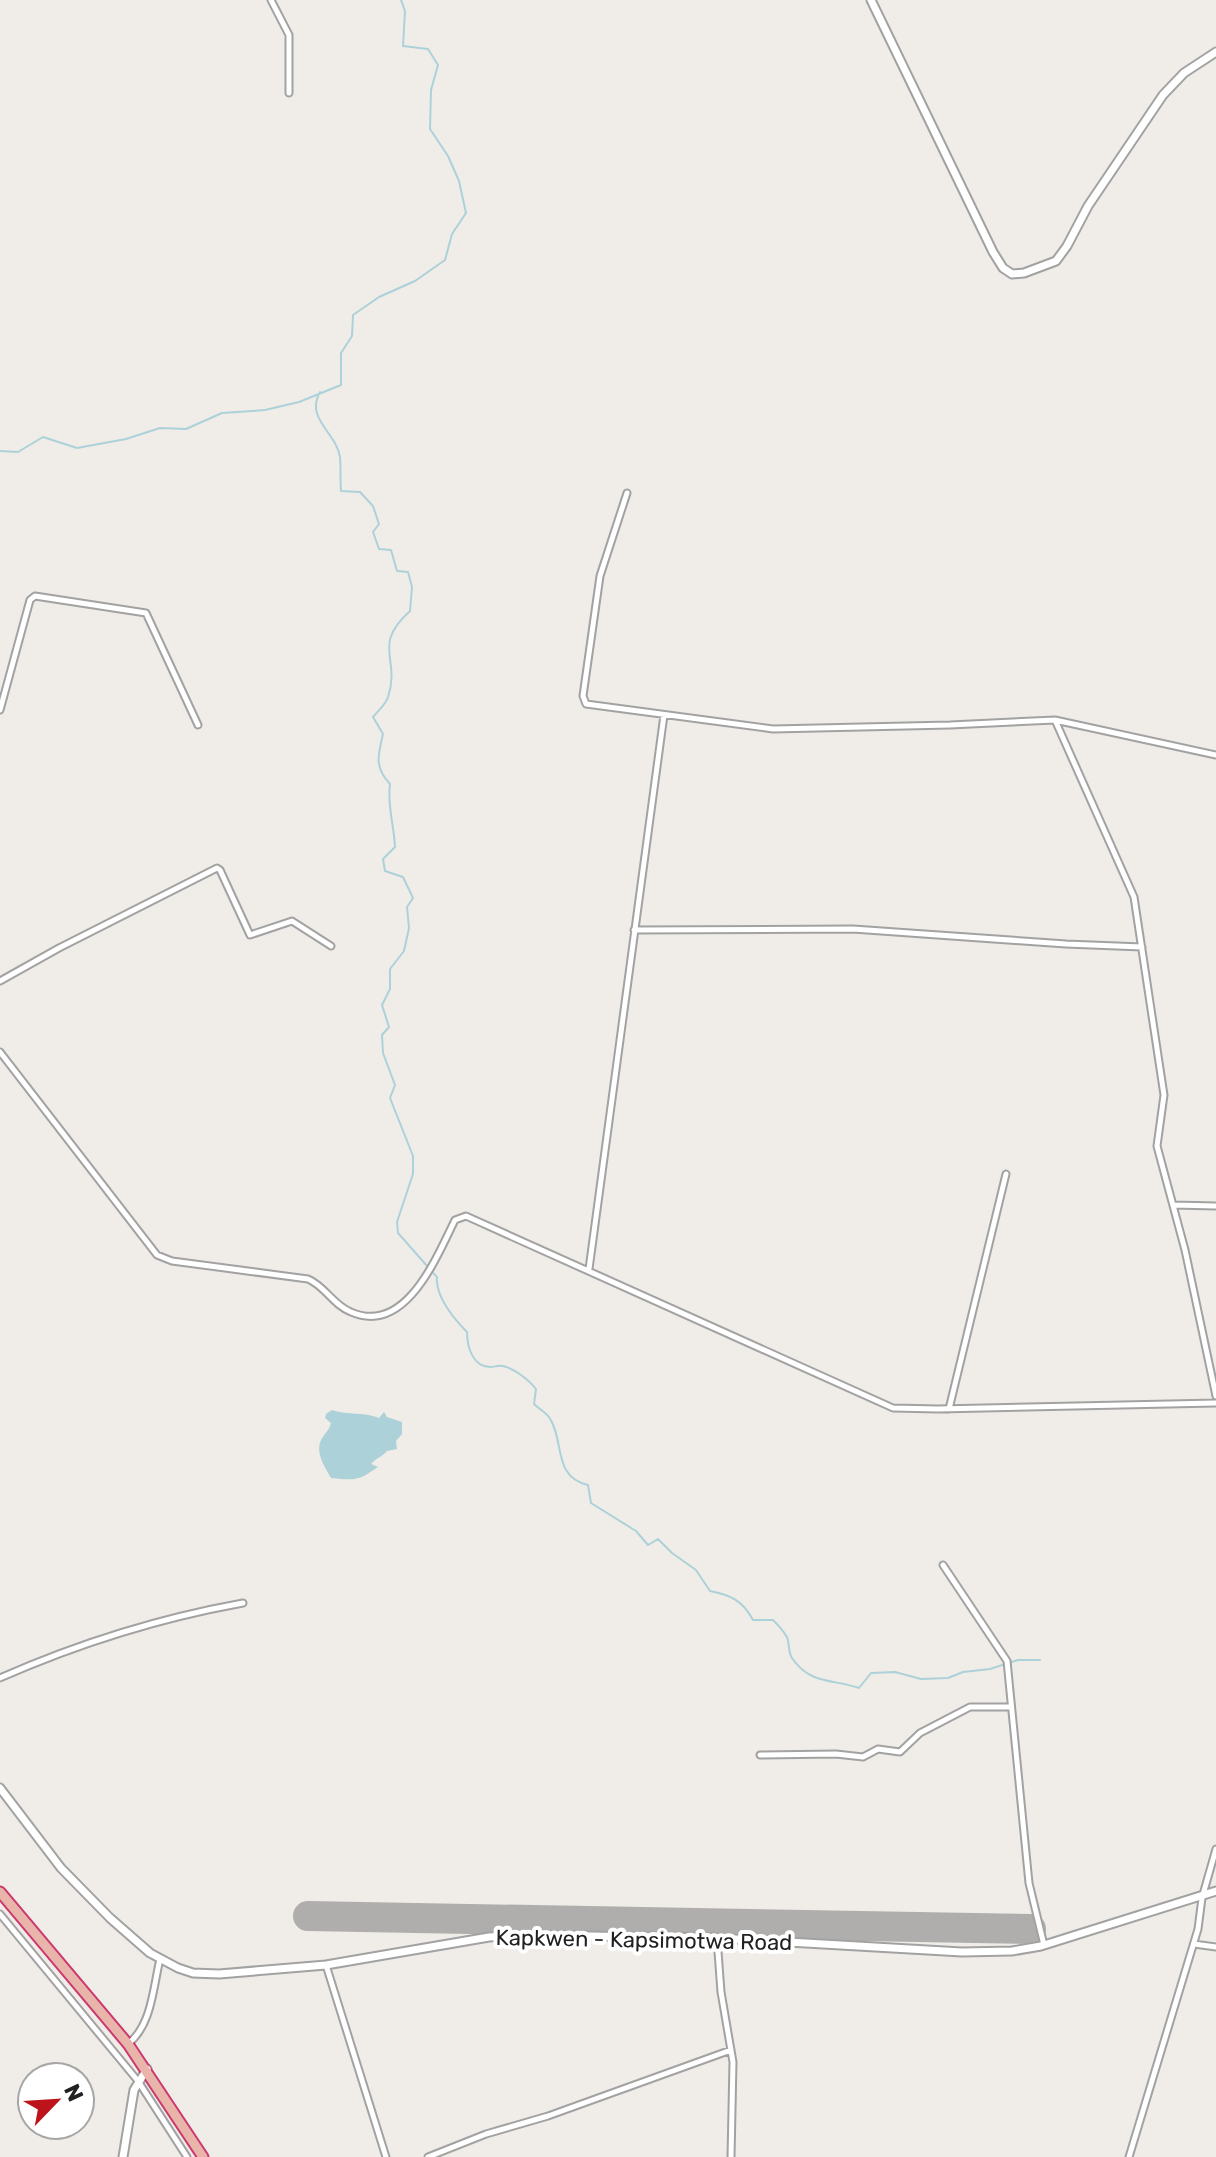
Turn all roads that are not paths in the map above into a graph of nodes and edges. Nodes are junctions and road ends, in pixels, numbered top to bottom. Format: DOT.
graph roads {
  1 [pos="271,0"];
  2 [pos="871,0"];
  3 [pos="1216,52"];
  4 [pos="289,93"];
  5 [pos="627,493"];
  6 [pos="0,710"];
  7 [pos="664,715"];
  8 [pos="1055,720"];
  9 [pos="198,725"];
  10 [pos="1216,755"];
  11 [pos="634,930"];
  12 [pos="331,946"];
  13 [pos="1142,947"];
  14 [pos="0,981"];
  15 [pos="0,1052"];
  16 [pos="1006,1174"];
  17 [pos="1173,1205"];
  18 [pos="1216,1206"];
  19 [pos="589,1269"];
  20 [pos="1216,1396"];
  21 [pos="1216,1403"];
  22 [pos="949,1409"];
  23 [pos="943,1565"];
  24 [pos="243,1603"];
  25 [pos="0,1678"];
  26 [pos="1010,1707"];
  27 [pos="760,1755"];
  28 [pos="0,1788"];
  29 [pos="1216,1849"];
  30 [pos="1216,1891"];
  31 [pos="0,1892"];
  32 [pos="1202,1898"];
  33 [pos="0,1914"];
  34 [pos="717,1938"];
  35 [pos="1194,1944"];
  36 [pos="1044,1945"];
  37 [pos="1216,1947"];
  38 [pos="160,1959"];
  39 [pos="326,1965"];
  40 [pos="128,2044"];
  41 [pos="731,2050"];
  42 [pos="147,2069"];
  43 [pos="138,2081"];
  44 [pos="123,2157"];
  45 [pos="187,2157"];
  46 [pos="203,2157"];
  47 [pos="386,2157"];
  48 [pos="428,2157"];
  49 [pos="731,2157"];
  50 [pos="1129,2157"];
  1 -- 4 [label="street"];
  2 -- 3 [label="street"];
  5 -- 7 [label="street"];
  6 -- 9 [label="street"];
  7 -- 8 [label="street"];
  7 -- 11 [label="street"];
  8 -- 10 [label="street"];
  8 -- 13 [label="street"];
  11 -- 13 [label="street"];
  11 -- 19 [label="street"];
  12 -- 14 [label="street"];
  13 -- 17 [label="street"];
  15 -- 19 [label="street"];
  16 -- 22 [label="street"];
  17 -- 18 [label="street"];
  17 -- 20 [label="street"];
  19 -- 22 [label="street"];
  21 -- 22 [label="street"];
  23 -- 26 [label="street"];
  24 -- 25 [label="street"];
  26 -- 27 [label="street"];
  26 -- 36 [label="street"];
  28 -- 38 [label="street, Kapkwen - Kapsimotwa Road"];
  29 -- 32 [label="street"];
  30 -- 32 [label="street, Kapkwen - Kapsimotwa Road"];
  31 -- 40 [label="highway"];
  32 -- 35 [label="street"];
  32 -- 36 [label="street, Kapkwen - Kapsimotwa Road"];
  33 -- 43 [label="street"];
  34 -- 36 [label="street, Kapkwen - Kapsimotwa Road"];
  34 -- 39 [label="street, Kapkwen - Kapsimotwa Road"];
  34 -- 41 [label="street"];
  35 -- 37 [label="street"];
  35 -- 50 [label="street"];
  38 -- 39 [label="street, Kapkwen - Kapsimotwa Road"];
  38 -- 40 [label="street"];
  39 -- 47 [label="street"];
  40 -- 42 [label="highway"];
  41 -- 48 [label="street"];
  41 -- 49 [label="street"];
  42 -- 43 [label="street"];
  42 -- 46 [label="highway"];
  43 -- 44 [label="street"];
  43 -- 45 [label="street"];
}
